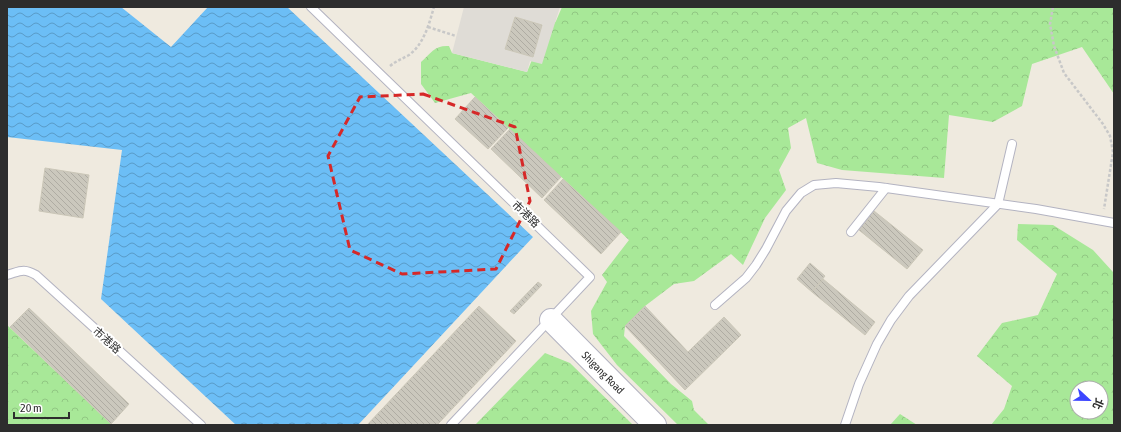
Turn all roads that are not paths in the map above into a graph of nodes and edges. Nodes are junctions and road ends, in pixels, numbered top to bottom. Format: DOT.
graph roads {
  1 [pos="314,8"];
  2 [pos="1012,144"];
  3 [pos="886,188"];
  4 [pos="998,204"];
  5 [pos="1114,223"];
  6 [pos="851,232"];
  7 [pos="7,275"];
  8 [pos="714,305"];
  9 [pos="551,320"];
  10 [pos="201,425"];
  11 [pos="451,425"];
  12 [pos="655,425"];
  13 [pos="846,425"];
  1 -- 9 [label="lane, 市港路"];
  2 -- 4 [label="lane"];
  3 -- 4 [label="lane"];
  3 -- 6 [label="lane"];
  3 -- 8 [label="lane"];
  4 -- 5 [label="lane"];
  4 -- 13 [label="lane"];
  7 -- 10 [label="lane, 市港路"];
  9 -- 11 [label="lane, 市港路"];
  9 -- 12 [label="street, Shigang Road"];
}
